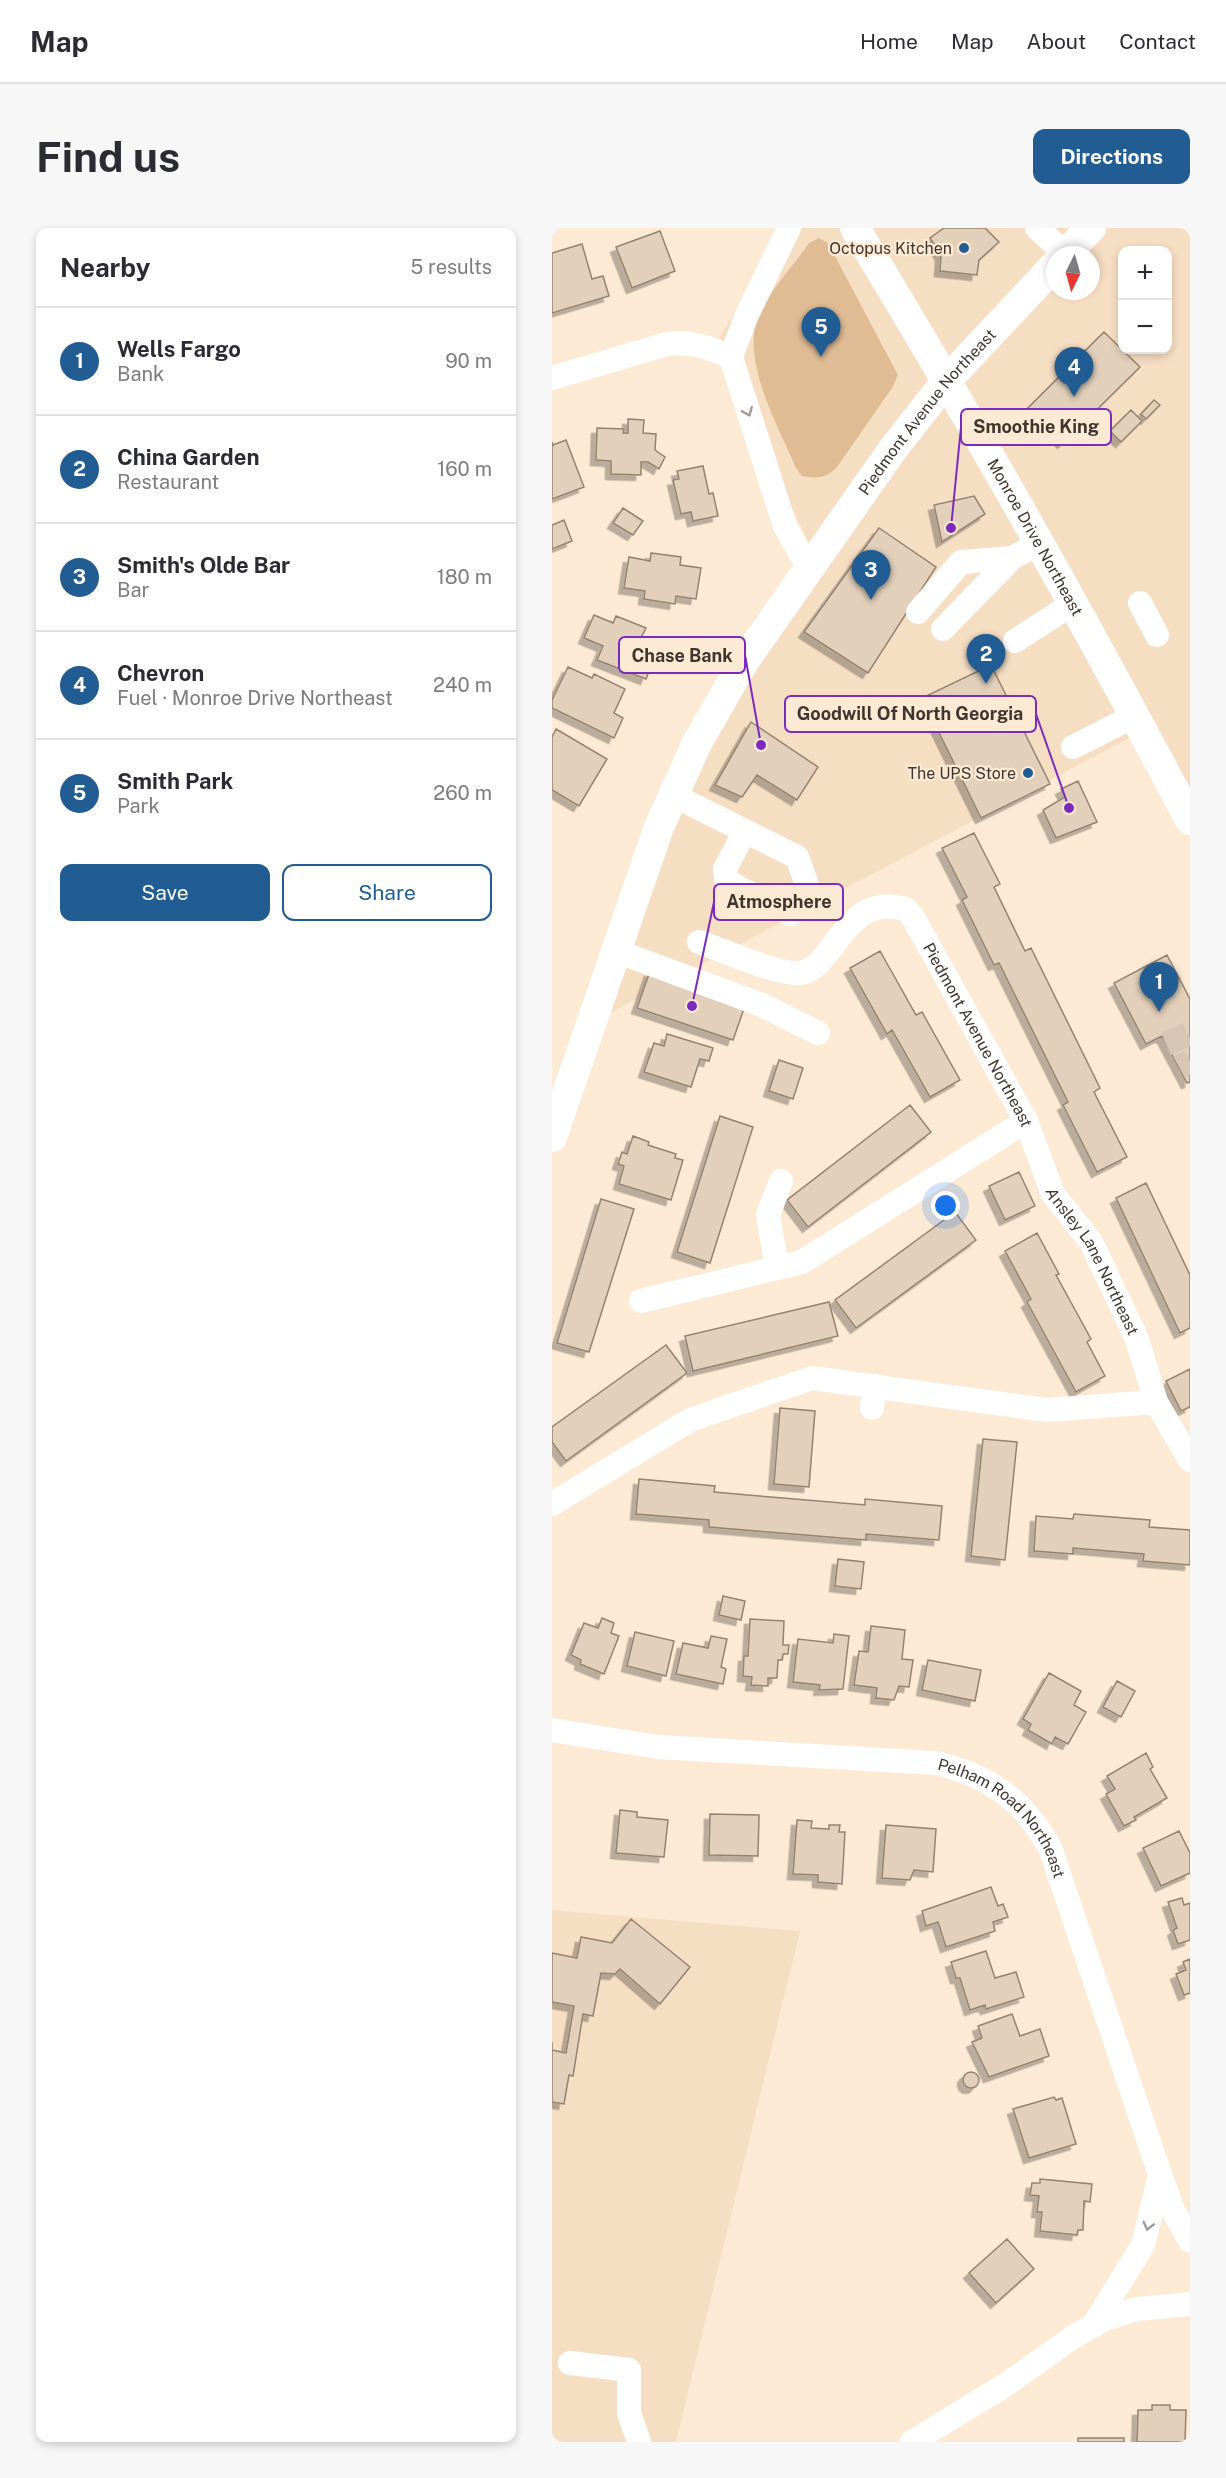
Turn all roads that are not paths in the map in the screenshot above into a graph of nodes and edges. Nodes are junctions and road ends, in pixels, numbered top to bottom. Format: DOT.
graph roads {
  1 [pos="789,228"];
  2 [pos="855,228"];
  3 [pos="1037,228"];
  4 [pos="1091,228"];
  5 [pos="1052,246"];
  6 [pos="1074,246"];
  7 [pos="1046,275"];
  8 [pos="731,357"];
  9 [pos="552,378"];
  10 [pos="948,380"];
  11 [pos="1040,543"];
  12 [pos="1012,558"];
  13 [pos="808,567"];
  14 [pos="1074,603"];
  15 [pos="1140,603"];
  16 [pos="918,612"];
  17 [pos="943,629"];
  18 [pos="1157,634"];
  19 [pos="1015,641"];
  20 [pos="1134,716"];
  21 [pos="1073,747"];
  22 [pos="673,795"];
  23 [pos="1190,820"];
  24 [pos="745,831"];
  25 [pos="699,942"];
  26 [pos="615,951"];
  27 [pos="818,1033"];
  28 [pos="1026,1121"];
  29 [pos="553,1129"];
  30 [pos="781,1181"];
  31 [pos="777,1268"];
  32 [pos="640,1301"];
  33 [pos="1156,1402"];
  34 [pos="1190,1460"];
  35 [pos="552,1504"];
  36 [pos="552,1730"];
  37 [pos="1160,2175"];
  38 [pos="1190,2241"];
  39 [pos="1190,2304"];
  40 [pos="1093,2326"];
  41 [pos="570,2363"];
  42 [pos="917,2441"];
  43 [pos="639,2442"];
  1 -- 8 [label="street"];
  2 -- 10 [label="main road, Monroe Drive Northeast"];
  3 -- 5 [label="street"];
  4 -- 6 [label="main road, Piedmont Avenue Northeast"];
  7 -- 10 [label="main road, Piedmont Avenue Northeast"];
  8 -- 9 [label="street"];
  8 -- 13 [label="street, one-way"];
  10 -- 11 [label="main road, Monroe Drive Northeast"];
  10 -- 13 [label="main road, Piedmont Avenue Northeast"];
  11 -- 12 [label="street"];
  11 -- 14 [label="main road, Monroe Drive Northeast"];
  12 -- 16 [label="street"];
  12 -- 17 [label="street"];
  13 -- 22 [label="main road, Piedmont Avenue Northeast"];
  14 -- 19 [label="street"];
  14 -- 20 [label="main road, Monroe Drive Northeast"];
  15 -- 18 [label="street"];
  20 -- 21 [label="street"];
  20 -- 23 [label="main road, Monroe Drive Northeast"];
  22 -- 24 [label="street"];
  22 -- 26 [label="main road, Piedmont Avenue Northeast"];
  24 -- 24 [label="street"];
  25 -- 28 [label="street, Piedmont Avenue Northeast"];
  26 -- 27 [label="street"];
  26 -- 29 [label="main road, Piedmont Avenue Northeast"];
  28 -- 31 [label="street, Piedmont Avenue Northeast"];
  28 -- 33 [label="street, Ansley Lane Northeast"];
  30 -- 31 [label="street"];
  31 -- 32 [label="street, Piedmont Avenue Northeast"];
  33 -- 34 [label="street"];
  33 -- 35 [label="street"];
  36 -- 37 [label="street, Pelham Road Northeast"];
  37 -- 38 [label="street, Pelham Road Northeast"];
  37 -- 40 [label="street, one-way"];
  39 -- 40 [label="street"];
  40 -- 42 [label="street"];
  41 -- 43 [label="street"];
}
